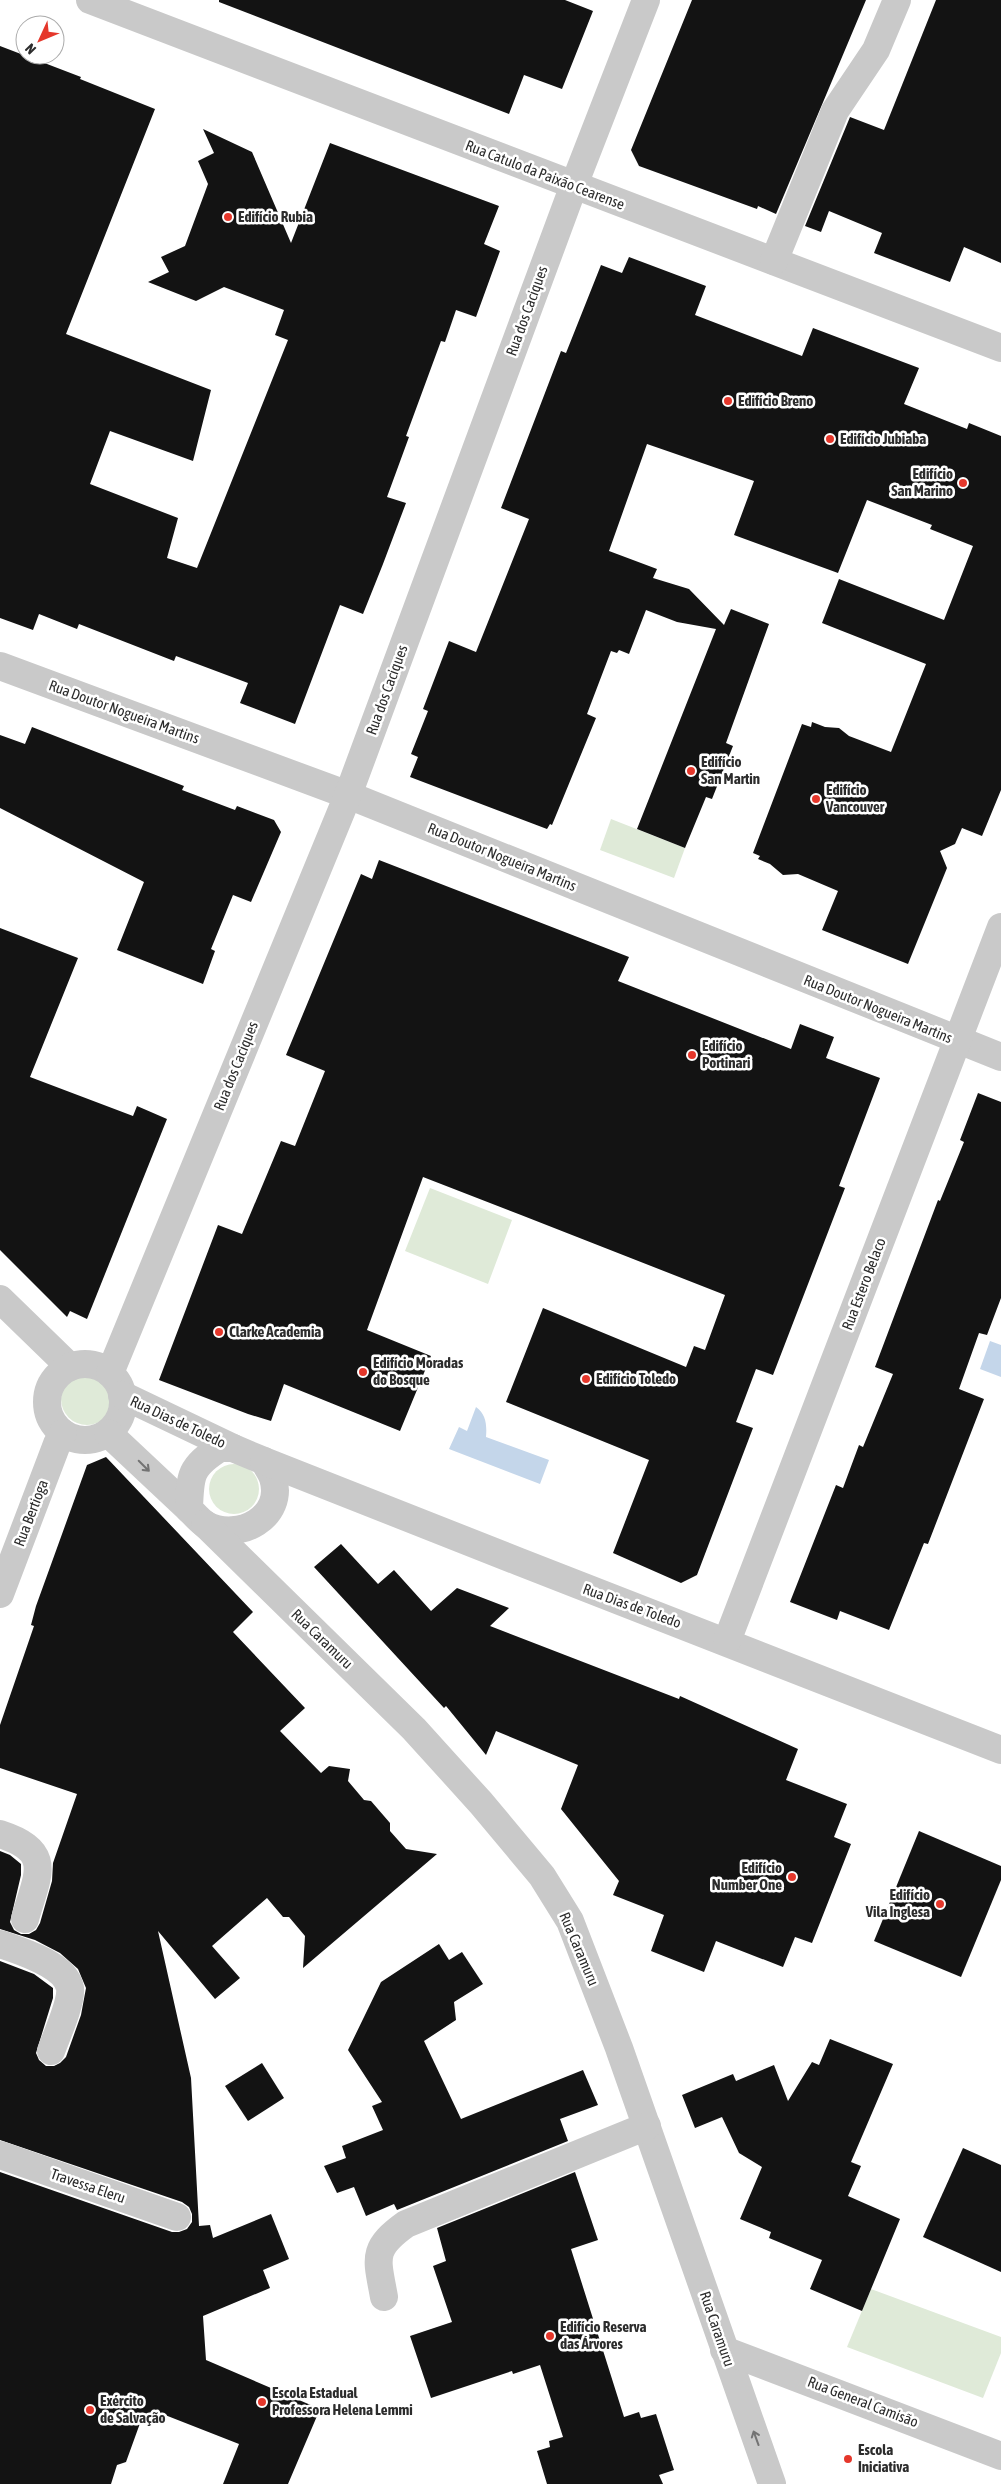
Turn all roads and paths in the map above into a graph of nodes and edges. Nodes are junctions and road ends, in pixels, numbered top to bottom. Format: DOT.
graph roads {
  1 [pos="90,0"];
  2 [pos="646,0"];
  3 [pos="897,0"];
  4 [pos="574,186"];
  5 [pos="774,261"];
  6 [pos="1001,348"];
  7 [pos="0,666"];
  8 [pos="348,795"];
  9 [pos="1001,927"];
  10 [pos="958,1041"];
  11 [pos="1001,1058"];
  12 [pos="0,1299"];
  13 [pos="70,1367"];
  14 [pos="116,1384"];
  15 [pos="63,1433"];
  16 [pos="108,1433"];
  17 [pos="233,1448"];
  18 [pos="264,1461"];
  19 [pos="197,1517"];
  20 [pos="0,1594"];
  21 [pos="727,1641"];
  22 [pos="1001,1750"];
  23 [pos="0,1834"];
  24 [pos="25,1919"];
  25 [pos="0,1944"];
  26 [pos="51,2051"];
  27 [pos="647,2126"];
  28 [pos="0,2155"];
  29 [pos="177,2218"];
  30 [pos="384,2297"];
  31 [pos="724,2350"];
  32 [pos="1001,2456"];
  33 [pos="772,2484"];
  1 -- 4 [label="street, Rua Catulo da Paixão Cearense"];
  2 -- 4 [label="street, Rua dos Caciques"];
  3 -- 5 [label="street"];
  4 -- 5 [label="street, Rua Catulo da Paixão Cearense"];
  4 -- 8 [label="street, Rua dos Caciques"];
  5 -- 6 [label="street, Rua Catulo da Paixão Cearense"];
  7 -- 8 [label="street, Rua Doutor Nogueira Martins"];
  8 -- 10 [label="street, Rua Doutor Nogueira Martins"];
  8 -- 14 [label="street, Rua dos Caciques"];
  9 -- 10 [label="street, Rua Estero Belaco"];
  10 -- 11 [label="street, Rua Doutor Nogueira Martins"];
  10 -- 21 [label="street, Rua Estero Belaco"];
  12 -- 13 [label="street"];
  13 -- 14 [label="street"];
  13 -- 15 [label="street"];
  14 -- 16 [label="street"];
  14 -- 17 [label="street, Rua Dias de Toledo"];
  15 -- 16 [label="street"];
  15 -- 20 [label="street, Rua Bertioga"];
  16 -- 19 [label="street, Rua Caramuru, one-way"];
  17 -- 18 [label="street"];
  17 -- 19 [label="street"];
  18 -- 19 [label="street"];
  18 -- 21 [label="street, Rua Dias de Toledo"];
  19 -- 27 [label="street, Rua Caramuru"];
  21 -- 22 [label="street, Rua Dias de Toledo"];
  23 -- 24 [label="street"];
  25 -- 26 [label="street"];
  27 -- 30 [label="street"];
  27 -- 31 [label="street, Rua Caramuru"];
  28 -- 29 [label="street, Travessa Eleru"];
  31 -- 32 [label="street, Rua General Camisão"];
  33 -- 31 [label="street, Rua Caramuru, one-way"];
}
